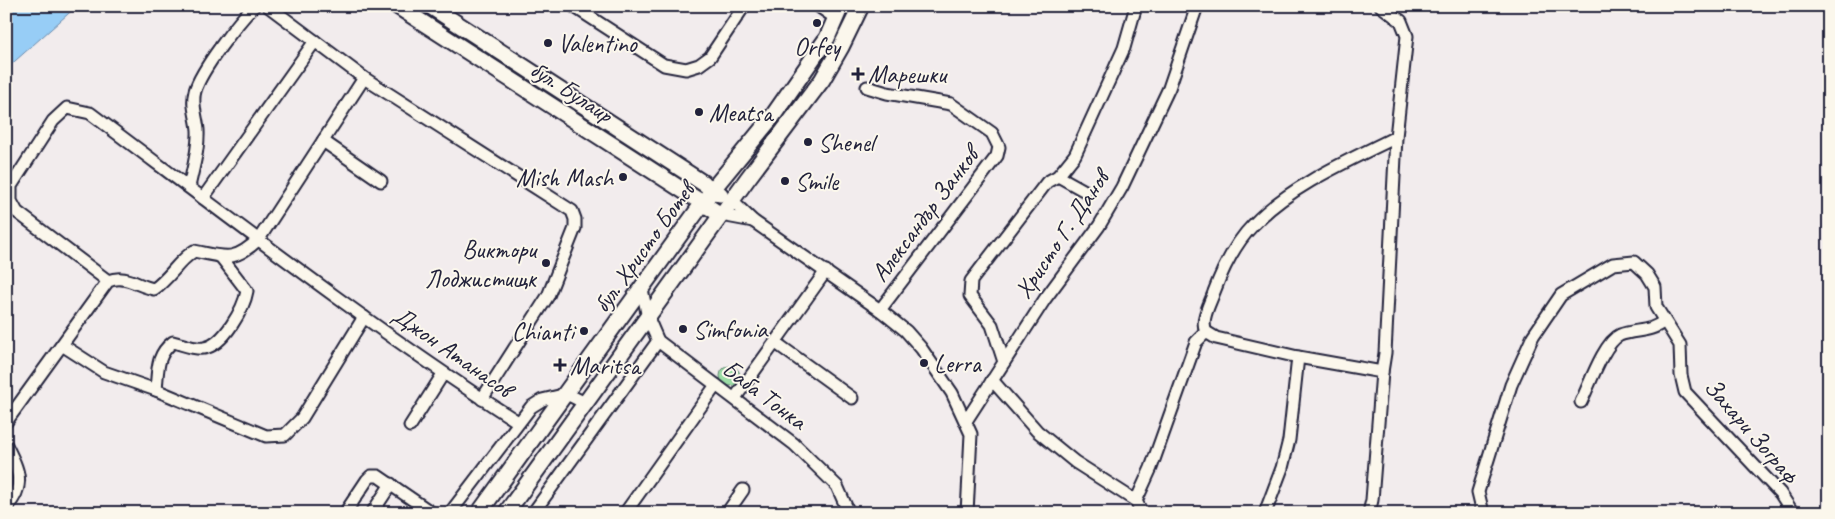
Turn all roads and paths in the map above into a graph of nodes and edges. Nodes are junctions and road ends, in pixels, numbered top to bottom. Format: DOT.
graph roads {
  1 [pos="254,6"];
  2 [pos="268,6"];
  3 [pos="397,6"];
  4 [pos="430,6"];
  5 [pos="573,6"];
  6 [pos="744,6"];
  7 [pos="818,6"];
  8 [pos="860,6"];
  9 [pos="1136,6"];
  10 [pos="1197,6"];
  11 [pos="1381,6"];
  12 [pos="839,13"];
  13 [pos="315,41"];
  14 [pos="364,78"];
  15 [pos="867,87"];
  16 [pos="1396,137"];
  17 [pos="323,141"];
  18 [pos="1058,176"];
  19 [pos="381,181"];
  20 [pos="189,187"];
  21 [pos="713,190"];
  22 [pos="1085,191"];
  23 [pos="203,198"];
  24 [pos="732,201"];
  25 [pos="703,203"];
  26 [pos="721,215"];
  27 [pos="753,221"];
  28 [pos="259,239"];
  29 [pos="221,257"];
  30 [pos="826,271"];
  31 [pos="108,281"];
  32 [pos="642,289"];
  33 [pos="880,310"];
  34 [pos="364,316"];
  35 [pos="648,318"];
  36 [pos="1664,321"];
  37 [pos="1206,332"];
  38 [pos="658,342"];
  39 [pos="776,343"];
  40 [pos="62,345"];
  41 [pos="1298,357"];
  42 [pos="1004,362"];
  43 [pos="1382,372"];
  44 [pos="444,374"];
  45 [pos="992,380"];
  46 [pos="716,385"];
  47 [pos="156,390"];
  48 [pos="567,394"];
  49 [pos="735,398"];
  50 [pos="852,398"];
  51 [pos="482,400"];
  52 [pos="1581,402"];
  53 [pos="585,403"];
  54 [pos="966,421"];
  55 [pos="6,422"];
  56 [pos="518,422"];
  57 [pos="410,426"];
  58 [pos="6,445"];
  59 [pos="391,484"];
  60 [pos="743,490"];
  61 [pos="1136,501"];
  62 [pos="6,508"];
  63 [pos="345,513"];
  64 [pos="372,513"];
  65 [pos="432,513"];
  66 [pos="450,513"];
  67 [pos="479,513"];
  68 [pos="506,513"];
  69 [pos="533,513"];
  70 [pos="624,513"];
  71 [pos="727,513"];
  72 [pos="849,513"];
  73 [pos="967,513"];
  74 [pos="1142,513"];
  75 [pos="1266,513"];
  76 [pos="1369,513"];
  77 [pos="1483,513"];
  78 [pos="1793,513"];
  1 -- 20 [label="street"];
  2 -- 13 [label="street"];
  3 -- 25 [label="main road, бул. Булаир"];
  4 -- 21 [label="main road, бул. Булаир"];
  5 -- 6 [label="street"];
  7 -- 12 [label="street"];
  8 -- 24 [label="main road, бул. Христо Ботев"];
  9 -- 18 [label="street"];
  10 -- 42 [label="street, Христо Г. Данов"];
  11 -- 16 [label="street"];
  12 -- 21 [label="main road, бул. Христо Ботев"];
  13 -- 14 [label="street"];
  13 -- 23 [label="street"];
  14 -- 17 [label="street"];
  14 -- 51 [label="street"];
  15 -- 33 [label="street, Александър Занков"];
  16 -- 37 [label="street"];
  16 -- 43 [label="street"];
  17 -- 19 [label="street"];
  17 -- 28 [label="street"];
  18 -- 22 [label="street"];
  18 -- 42 [label="street"];
  20 -- 23 [label="street, Джон Атанасов"];
  20 -- 31 [label="street, Джон Атанасов"];
  21 -- 24 [label="main road, бул. Булаир"];
  21 -- 25 [label="main road, бул. Христо Ботев"];
  23 -- 28 [label="street, Джон Атанасов"];
  24 -- 26 [label="main road, бул. Христо Ботев"];
  24 -- 27 [label="street"];
  25 -- 26 [label="main road, бул. Булаир"];
  25 -- 32 [label="main road, бул. Христо Ботев"];
  26 -- 27 [label="street"];
  26 -- 35 [label="main road, бул. Христо Ботев"];
  27 -- 30 [label="street"];
  28 -- 29 [label="street"];
  28 -- 34 [label="street, Джон Атанасов"];
  29 -- 31 [label="street"];
  29 -- 47 [label="street"];
  30 -- 33 [label="street"];
  30 -- 39 [label="street"];
  31 -- 40 [label="street"];
  32 -- 35 [label="street"];
  32 -- 48 [label="main road, бул. Христо Ботев"];
  33 -- 54 [label="street"];
  34 -- 44 [label="street, Джон Атанасов"];
  34 -- 47 [label="street"];
  35 -- 38 [label="street"];
  35 -- 53 [label="main road, бул. Христо Ботев"];
  36 -- 52 [label="street"];
  36 -- 77 [label="street"];
  36 -- 78 [label="street, Захари Зограф"];
  37 -- 41 [label="street"];
  37 -- 61 [label="street"];
  38 -- 46 [label="street, Баба Тонка"];
  38 -- 69 [label="street"];
  39 -- 49 [label="street"];
  39 -- 50 [label="street"];
  40 -- 47 [label="street"];
  40 -- 55 [label="street"];
  41 -- 43 [label="street"];
  41 -- 75 [label="street"];
  42 -- 45 [label="street, Христо Г. Данов"];
  43 -- 76 [label="street"];
  44 -- 51 [label="street, Джон Атанасов"];
  44 -- 57 [label="street"];
  45 -- 54 [label="street, Христо Г. Данов"];
  45 -- 61 [label="street"];
  46 -- 49 [label="street, Баба Тонка"];
  46 -- 70 [label="street"];
  48 -- 53 [label="street"];
  48 -- 56 [label="street"];
  48 -- 67 [label="main road, бул. Христо Ботев"];
  49 -- 72 [label="street, Баба Тонка"];
  51 -- 56 [label="street, Джон Атанасов"];
  53 -- 68 [label="main road, бул. Христо Ботев"];
  54 -- 73 [label="street"];
  56 -- 66 [label="street"];
  58 -- 62 [label="street"];
  59 -- 63 [label="street"];
  59 -- 64 [label="street"];
  59 -- 65 [label="street"];
  60 -- 71 [label="street"];
  61 -- 74 [label="street"];
}
